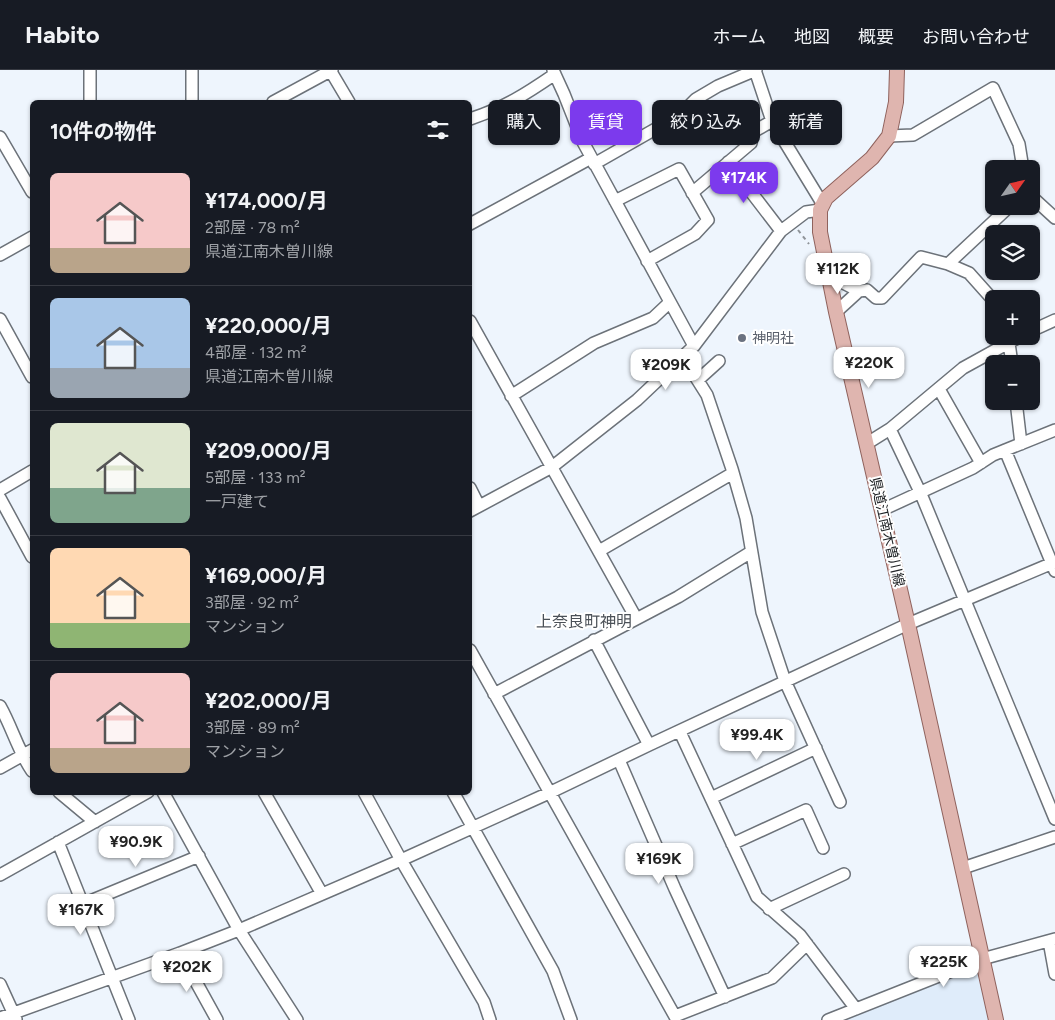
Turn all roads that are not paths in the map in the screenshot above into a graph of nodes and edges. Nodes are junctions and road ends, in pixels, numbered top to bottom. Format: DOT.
graph roads {
  1 [pos="90,70"];
  2 [pos="192,70"];
  3 [pos="331,70"];
  4 [pos="755,70"];
  5 [pos="897,70"];
  6 [pos="554,72"];
  7 [pos="90,100"];
  8 [pos="192,100"];
  9 [pos="277,100"];
  10 [pos="348,100"];
  11 [pos="770,115"];
  12 [pos="472,117"];
  13 [pos="770,122"];
  14 [pos="0,136"];
  15 [pos="889,136"];
  16 [pos="786,145"];
  17 [pos="1022,160"];
  18 [pos="592,161"];
  19 [pos="728,162"];
  20 [pos="30,188"];
  21 [pos="692,193"];
  22 [pos="615,201"];
  23 [pos="1040,204"];
  24 [pos="821,206"];
  25 [pos="1000,215"];
  26 [pos="1055,218"];
  27 [pos="472,223"];
  28 [pos="781,231"];
  29 [pos="30,238"];
  30 [pos="0,255"];
  31 [pos="647,261"];
  32 [pos="948,264"];
  33 [pos="826,269"];
  34 [pos="859,291"];
  35 [pos="985,291"];
  36 [pos="670,302"];
  37 [pos="836,312"];
  38 [pos="0,319"];
  39 [pos="1055,320"];
  40 [pos="472,325"];
  41 [pos="1040,327"];
  42 [pos="1004,345"];
  43 [pos="694,346"];
  44 [pos="683,357"];
  45 [pos="719,361"];
  46 [pos="30,373"];
  47 [pos="698,380"];
  48 [pos="939,389"];
  49 [pos="511,396"];
  50 [pos="1017,410"];
  51 [pos="890,429"];
  52 [pos="1055,430"];
  53 [pos="866,444"];
  54 [pos="1021,444"];
  55 [pos="1004,450"];
  56 [pos="980,463"];
  57 [pos="552,467"];
  58 [pos="30,472"];
  59 [pos="733,473"];
  60 [pos="0,490"];
  61 [pos="921,494"];
  62 [pos="472,496"];
  63 [pos="0,498"];
  64 [pos="475,509"];
  65 [pos="882,510"];
  66 [pos="599,551"];
  67 [pos="751,552"];
  68 [pos="30,553"];
  69 [pos="1054,565"];
  70 [pos="965,600"];
  71 [pos="636,618"];
  72 [pos="908,624"];
  73 [pos="594,640"];
  74 [pos="472,654"];
  75 [pos="785,681"];
  76 [pos="494,694"];
  77 [pos="0,706"];
  78 [pos="680,732"];
  79 [pos="649,745"];
  80 [pos="816,748"];
  81 [pos="27,753"];
  82 [pos="620,760"];
  83 [pos="0,768"];
  84 [pos="549,794"];
  85 [pos="63,795"];
  86 [pos="143,795"];
  87 [pos="165,795"];
  88 [pos="266,795"];
  89 [pos="366,795"];
  90 [pos="455,795"];
  91 [pos="710,798"];
  92 [pos="840,802"];
  93 [pos="1055,819"];
  94 [pos="95,822"];
  95 [pos="473,829"];
  96 [pos="1055,837"];
  97 [pos="58,842"];
  98 [pos="732,844"];
  99 [pos="823,848"];
  100 [pos="199,856"];
  101 [pos="401,860"];
  102 [pos="963,868"];
  103 [pos="844,874"];
  104 [pos="0,875"];
  105 [pos="322,894"];
  106 [pos="83,904"];
  107 [pos="769,909"];
  108 [pos="239,930"];
  109 [pos="1052,940"];
  110 [pos="807,944"];
  111 [pos="180,953"];
  112 [pos="982,959"];
  113 [pos="1055,974"];
  114 [pos="112,978"];
  115 [pos="0,984"];
  116 [pos="725,997"];
  117 [pos="856,1010"];
  118 [pos="15,1016"];
  119 [pos="0,1018"];
  120 [pos="676,1018"];
  121 [pos="129,1020"];
  122 [pos="217,1020"];
  123 [pos="297,1020"];
  124 [pos="490,1020"];
  125 [pos="572,1020"];
  126 [pos="828,1020"];
  127 [pos="996,1020"];
  1 -- 7 [label="street"];
  2 -- 8 [label="street"];
  3 -- 9 [label="street"];
  3 -- 10 [label="street"];
  4 -- 11 [label="street"];
  4 -- 18 [label="street"];
  5 -- 15 [label="main road"];
  6 -- 12 [label="street"];
  6 -- 18 [label="street"];
  13 -- 19 [label="street"];
  14 -- 20 [label="street"];
  15 -- 17 [label="street"];
  15 -- 24 [label="main road"];
  16 -- 24 [label="street"];
  18 -- 22 [label="street"];
  18 -- 27 [label="street"];
  19 -- 21 [label="street"];
  19 -- 28 [label="street"];
  21 -- 22 [label="street"];
  21 -- 31 [label="street"];
  22 -- 31 [label="street"];
  23 -- 26 [label="street"];
  24 -- 28 [label="street"];
  24 -- 33 [label="main road, 県道江南木曽川線"];
  25 -- 32 [label="street"];
  28 -- 43 [label="street"];
  29 -- 30 [label="street"];
  31 -- 36 [label="street"];
  32 -- 34 [label="street"];
  32 -- 35 [label="street"];
  33 -- 34 [label="street"];
  33 -- 37 [label="main road, 県道江南木曽川線"];
  34 -- 37 [label="street"];
  36 -- 43 [label="street"];
  36 -- 49 [label="street"];
  37 -- 53 [label="main road, 県道江南木曽川線"];
  38 -- 46 [label="street"];
  39 -- 41 [label="street"];
  40 -- 49 [label="street"];
  42 -- 48 [label="street"];
  43 -- 44 [label="street"];
  44 -- 47 [label="street"];
  44 -- 57 [label="street"];
  45 -- 47 [label="street"];
  47 -- 59 [label="street"];
  48 -- 51 [label="street"];
  48 -- 56 [label="street"];
  49 -- 57 [label="street"];
  50 -- 54 [label="street"];
  51 -- 53 [label="street"];
  51 -- 61 [label="street"];
  52 -- 54 [label="street"];
  53 -- 65 [label="main road, 県道江南木曽川線"];
  54 -- 55 [label="street"];
  55 -- 56 [label="street"];
  55 -- 69 [label="street"];
  56 -- 61 [label="street"];
  57 -- 64 [label="street"];
  57 -- 66 [label="street"];
  58 -- 60 [label="street"];
  59 -- 66 [label="street"];
  59 -- 67 [label="street"];
  61 -- 65 [label="street"];
  61 -- 70 [label="street"];
  62 -- 64 [label="street"];
  63 -- 68 [label="street"];
  65 -- 72 [label="main road, 県道江南木曽川線"];
  66 -- 71 [label="street"];
  67 -- 71 [label="street"];
  67 -- 75 [label="street"];
  69 -- 70 [label="street"];
  70 -- 72 [label="street"];
  70 -- 93 [label="street"];
  71 -- 73 [label="street"];
  72 -- 75 [label="street"];
  72 -- 102 [label="main road, 県道江南木曽川線"];
  73 -- 76 [label="street"];
  73 -- 79 [label="street"];
  74 -- 76 [label="street"];
  75 -- 78 [label="street"];
  75 -- 80 [label="street"];
  76 -- 84 [label="street"];
  77 -- 81 [label="street"];
  78 -- 79 [label="street"];
  78 -- 91 [label="street"];
  79 -- 82 [label="street"];
  80 -- 91 [label="street"];
  80 -- 92 [label="street"];
  81 -- 83 [label="street"];
  82 -- 84 [label="street"];
  82 -- 116 [label="street"];
  84 -- 95 [label="street"];
  84 -- 120 [label="street"];
  85 -- 94 [label="street"];
  86 -- 94 [label="street"];
  87 -- 100 [label="street"];
  88 -- 105 [label="street"];
  89 -- 101 [label="street"];
  90 -- 95 [label="street"];
  91 -- 98 [label="street"];
  94 -- 97 [label="street"];
  95 -- 101 [label="street"];
  95 -- 125 [label="street"];
  96 -- 102 [label="street"];
  97 -- 104 [label="street"];
  97 -- 106 [label="street"];
  98 -- 99 [label="street"];
  98 -- 107 [label="street"];
  100 -- 106 [label="street"];
  100 -- 108 [label="street"];
  101 -- 105 [label="street"];
  101 -- 124 [label="street"];
  102 -- 112 [label="main road, 県道江南木曽川線"];
  103 -- 107 [label="street"];
  105 -- 108 [label="street"];
  106 -- 114 [label="street"];
  107 -- 110 [label="street"];
  108 -- 111 [label="street"];
  108 -- 123 [label="street"];
  109 -- 112 [label="street"];
  109 -- 113 [label="street"];
  110 -- 116 [label="street"];
  110 -- 117 [label="street"];
  111 -- 114 [label="street"];
  111 -- 122 [label="street"];
  112 -- 117 [label="street"];
  112 -- 127 [label="main road, 県道江南木曽川線"];
  114 -- 118 [label="street"];
  114 -- 121 [label="street"];
  115 -- 118 [label="street"];
  116 -- 120 [label="street"];
  117 -- 126 [label="street"];
  118 -- 119 [label="street"];
}
